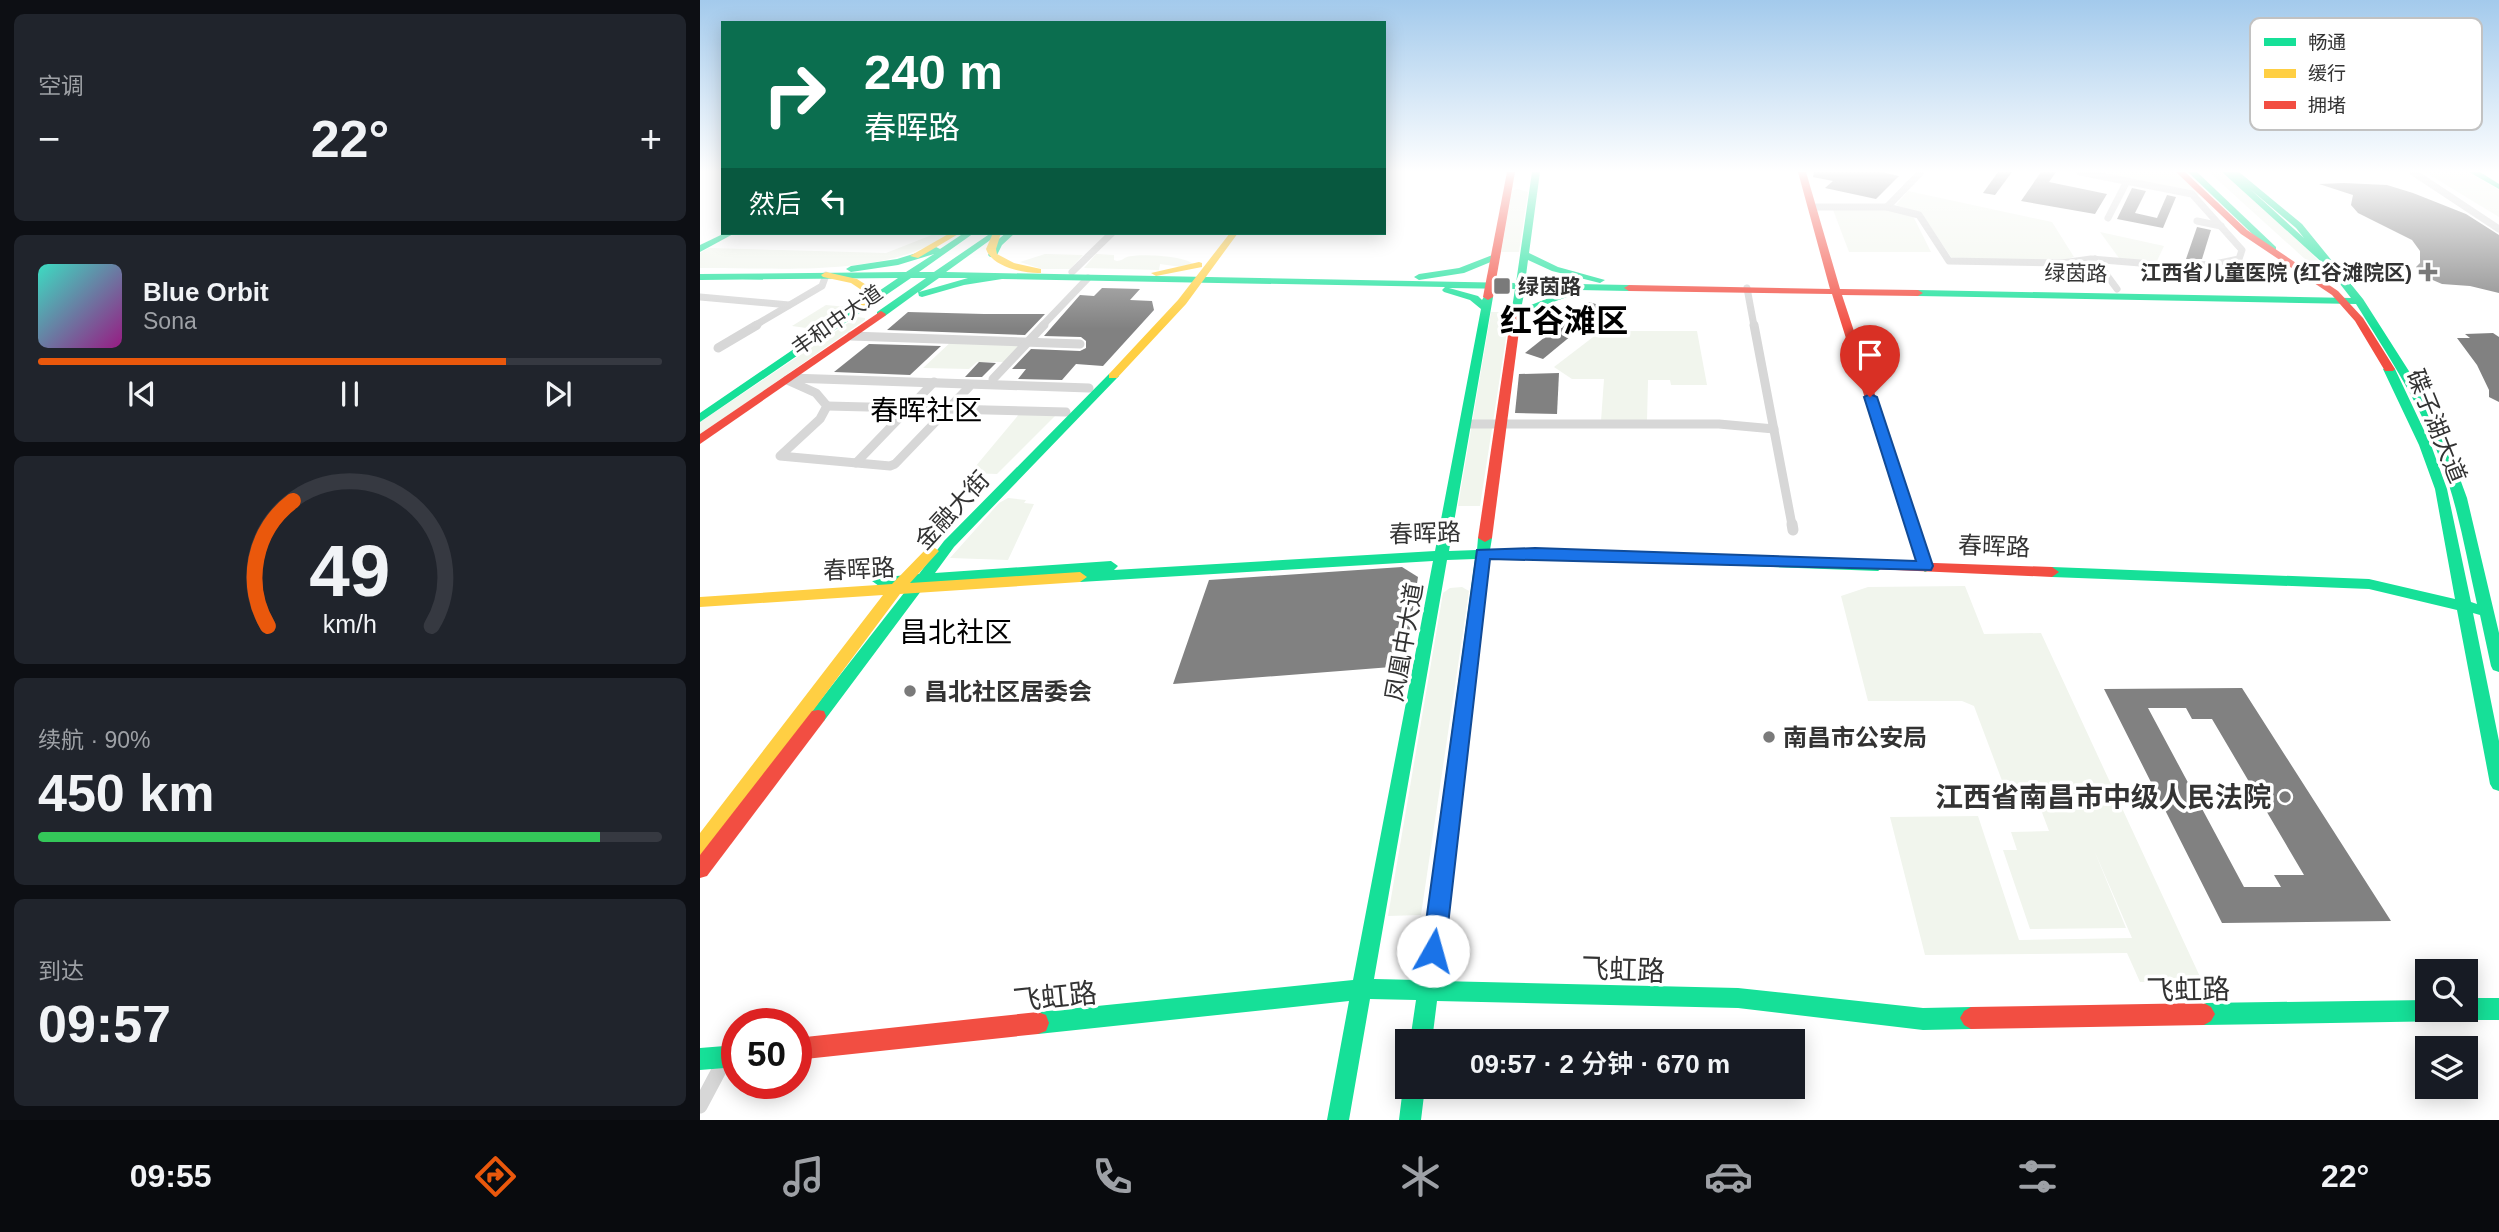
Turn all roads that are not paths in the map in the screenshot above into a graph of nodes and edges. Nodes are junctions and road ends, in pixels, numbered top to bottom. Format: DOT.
graph roads {
  1 [pos="1501,224"];
  2 [pos="1528,224"];
  3 [pos="1817,224"];
  4 [pos="1925,224"];
  5 [pos="2213,224"];
  6 [pos="2236,224"];
  7 [pos="2247,224"];
  8 [pos="2286,224"];
  9 [pos="2297,224"];
  10 [pos="2221,226"];
  11 [pos="727,235"];
  12 [pos="954,235"];
  13 [pos="967,235"];
  14 [pos="993,235"];
  15 [pos="995,235"];
  16 [pos="1009,235"];
  17 [pos="1110,235"];
  18 [pos="1223,235"];
  19 [pos="1232,235"];
  20 [pos="700,249"];
  21 [pos="2273,250"];
  22 [pos="1524,254"];
  23 [pos="993,255"];
  24 [pos="1495,257"];
  25 [pos="2095,259"];
  26 [pos="2326,262"];
  27 [pos="913,268"];
  28 [pos="700,271"];
  29 [pos="1038,271"];
  30 [pos="942,272"];
  31 [pos="1072,272"];
  32 [pos="1198,273"];
  33 [pos="826,275"];
  34 [pos="1003,276"];
  35 [pos="700,277"];
  36 [pos="1088,278"];
  37 [pos="1412,280"];
  38 [pos="1490,282"];
  39 [pos="1520,282"];
  40 [pos="1604,283"];
  41 [pos="1835,287"];
  42 [pos="1747,288"];
  43 [pos="2117,289"];
  44 [pos="700,297"];
  45 [pos="2347,297"];
  46 [pos="789,305"];
  47 [pos="1486,308"];
  48 [pos="856,312"];
  49 [pos="883,314"];
  50 [pos="1516,316"];
  51 [pos="851,336"];
  52 [pos="1028,342"];
  53 [pos="1080,344"];
  54 [pos="718,348"];
  55 [pos="789,379"];
  56 [pos="993,379"];
  57 [pos="934,382"];
  58 [pos="970,387"];
  59 [pos="1089,388"];
  60 [pos="827,406"];
  61 [pos="909,408"];
  62 [pos="948,409"];
  63 [pos="1066,412"];
  64 [pos="700,418"];
  65 [pos="1465,424"];
  66 [pos="1501,424"];
  67 [pos="1774,429"];
  68 [pos="700,440"];
  69 [pos="856,463"];
  70 [pos="1793,530"];
  71 [pos="1443,550"];
  72 [pos="1483,550"];
  73 [pos="1924,563"];
  74 [pos="909,584"];
  75 [pos="700,594"];
  76 [pos="2462,601"];
  77 [pos="700,602"];
  78 [pos="2485,607"];
  79 [pos="2499,666"];
  80 [pos="2499,784"];
  81 [pos="700,848"];
  82 [pos="700,870"];
  83 [pos="1364,989"];
  84 [pos="1428,989"];
  85 [pos="2499,1009"];
  86 [pos="2478,1010"];
  87 [pos="2415,1011"];
  88 [pos="1423,1029"];
  89 [pos="812,1047"];
  90 [pos="721,1057"];
  91 [pos="700,1059"];
  92 [pos="721,1072"];
  93 [pos="1413,1099"];
  94 [pos="700,1106"];
  95 [pos="1338,1120"];
  96 [pos="1410,1120"];
  1 -- 24 [label="main road, 凤凰中大道"];
  2 -- 22 [label="main road"];
  3 -- 41 [label="main road"];
  4 -- 25 [label="street"];
  5 -- 10 [label="street"];
  6 -- 21 [label="main road, 碟子湖大道"];
  7 -- 21 [label="main road"];
  8 -- 26 [label="main road"];
  9 -- 26 [label="main road, 碟子湖大道"];
  10 -- 25 [label="street"];
  11 -- 20 [label="main road"];
  12 -- 27 [label="main road"];
  13 -- 27 [label="main road, 丰和中大道"];
  14 -- 30 [label="main road, 丰和中大道"];
  15 -- 23 [label="main road"];
  16 -- 23 [label="main road"];
  17 -- 31 [label="street"];
  18 -- 32 [label="main road, 金融大街"];
  19 -- 32 [label="main road, 金融大街"];
  21 -- 45 [label="main road, 碟子湖大道"];
  22 -- 39 [label="main road"];
  22 -- 40 [label="main road"];
  23 -- 29 [label="main road"];
  24 -- 37 [label="main road"];
  24 -- 38 [label="main road, 凤凰中大道"];
  25 -- 43 [label="street"];
  26 -- 45 [label="main road, 碟子湖大道"];
  27 -- 28 [label="main road, 绿茵路"];
  27 -- 30 [label="main road, 绿茵路"];
  27 -- 33 [label="main road, 绿茵路"];
  27 -- 48 [label="main road, 丰和中大道"];
  29 -- 30 [label="main road, 绿茵路"];
  29 -- 31 [label="main road, 绿茵路"];
  30 -- 34 [label="main road, 绿茵路"];
  30 -- 49 [label="main road, 丰和中大道"];
  31 -- 32 [label="main road, 绿茵路"];
  32 -- 36 [label="main road, 绿茵路"];
  32 -- 37 [label="main road, 绿茵路"];
  32 -- 37 [label="main road, 绿茵路"];
  32 -- 59 [label="main road, 金融大街"];
  32 -- 74 [label="main road, 金融大街"];
  33 -- 35 [label="main road, 绿茵路"];
  33 -- 46 [label="street"];
  33 -- 48 [label="main road"];
  34 -- 36 [label="main road, 绿茵路"];
  34 -- 49 [label="main road"];
  36 -- 52 [label="street"];
  37 -- 38 [label="main road, 绿茵路"];
  37 -- 47 [label="main road"];
  38 -- 39 [label="main road, 绿茵路"];
  38 -- 47 [label="main road, 凤凰中大道"];
  39 -- 40 [label="main road, 绿茵路"];
  39 -- 50 [label="main road"];
  40 -- 41 [label="main road, 绿茵路"];
  40 -- 42 [label="main road, 绿茵路"];
  40 -- 50 [label="main road"];
  41 -- 42 [label="main road, 绿茵路"];
  41 -- 43 [label="main road, 绿茵路"];
  41 -- 45 [label="main road, 绿茵路"];
  41 -- 73 [label="main road"];
  42 -- 67 [label="street"];
  43 -- 45 [label="main road, 绿茵路"];
  44 -- 46 [label="street"];
  45 -- 76 [label="main road, 碟子湖大道"];
  45 -- 78 [label="main road, 碟子湖大道"];
  46 -- 54 [label="street"];
  47 -- 65 [label="main road, 凤凰中大道"];
  48 -- 64 [label="main road, 丰和中大道"];
  49 -- 51 [label="main road, 丰和中大道"];
  50 -- 66 [label="main road"];
  51 -- 52 [label="street"];
  51 -- 55 [label="main road, 丰和中大道"];
  52 -- 53 [label="street"];
  52 -- 56 [label="street"];
  55 -- 57 [label="street"];
  55 -- 60 [label="street"];
  55 -- 68 [label="main road, 丰和中大道"];
  57 -- 59 [label="street"];
  57 -- 61 [label="street"];
  58 -- 62 [label="street"];
  59 -- 63 [label="main road, 金融大街"];
  60 -- 61 [label="street"];
  60 -- 69 [label="street"];
  61 -- 62 [label="street"];
  61 -- 69 [label="street"];
  62 -- 63 [label="street"];
  62 -- 69 [label="street"];
  63 -- 74 [label="main road, 金融大街"];
  65 -- 66 [label="street"];
  65 -- 71 [label="main road, 凤凰中大道"];
  66 -- 67 [label="street"];
  66 -- 72 [label="main road"];
  67 -- 70 [label="street"];
  71 -- 72 [label="main road, 春晖路"];
  71 -- 74 [label="main road, 春晖路"];
  71 -- 83 [label="main road, 凤凰中大道"];
  72 -- 73 [label="main road, 春晖路"];
  72 -- 84 [label="main road"];
  73 -- 76 [label="main road, 春晖路"];
  74 -- 75 [label="main road, 春晖路"];
  74 -- 77 [label="main road, 春晖路"];
  74 -- 81 [label="main road, 金融大街"];
  74 -- 82 [label="main road, 金融大街"];
  76 -- 78 [label="main road, 春晖路"];
  76 -- 80 [label="main road, 碟子湖大道"];
  78 -- 79 [label="main road, 碟子湖大道"];
  83 -- 84 [label="main road, 飞虹路"];
  83 -- 89 [label="main road, 飞虹路"];
  83 -- 95 [label="main road, 凤凰中大道"];
  84 -- 87 [label="main road, 飞虹路"];
  84 -- 88 [label="main road"];
  85 -- 86 [label="main road"];
  90 -- 91 [label="main road"];
  92 -- 94 [label="street"];
  93 -- 96 [label="main road"];
}
